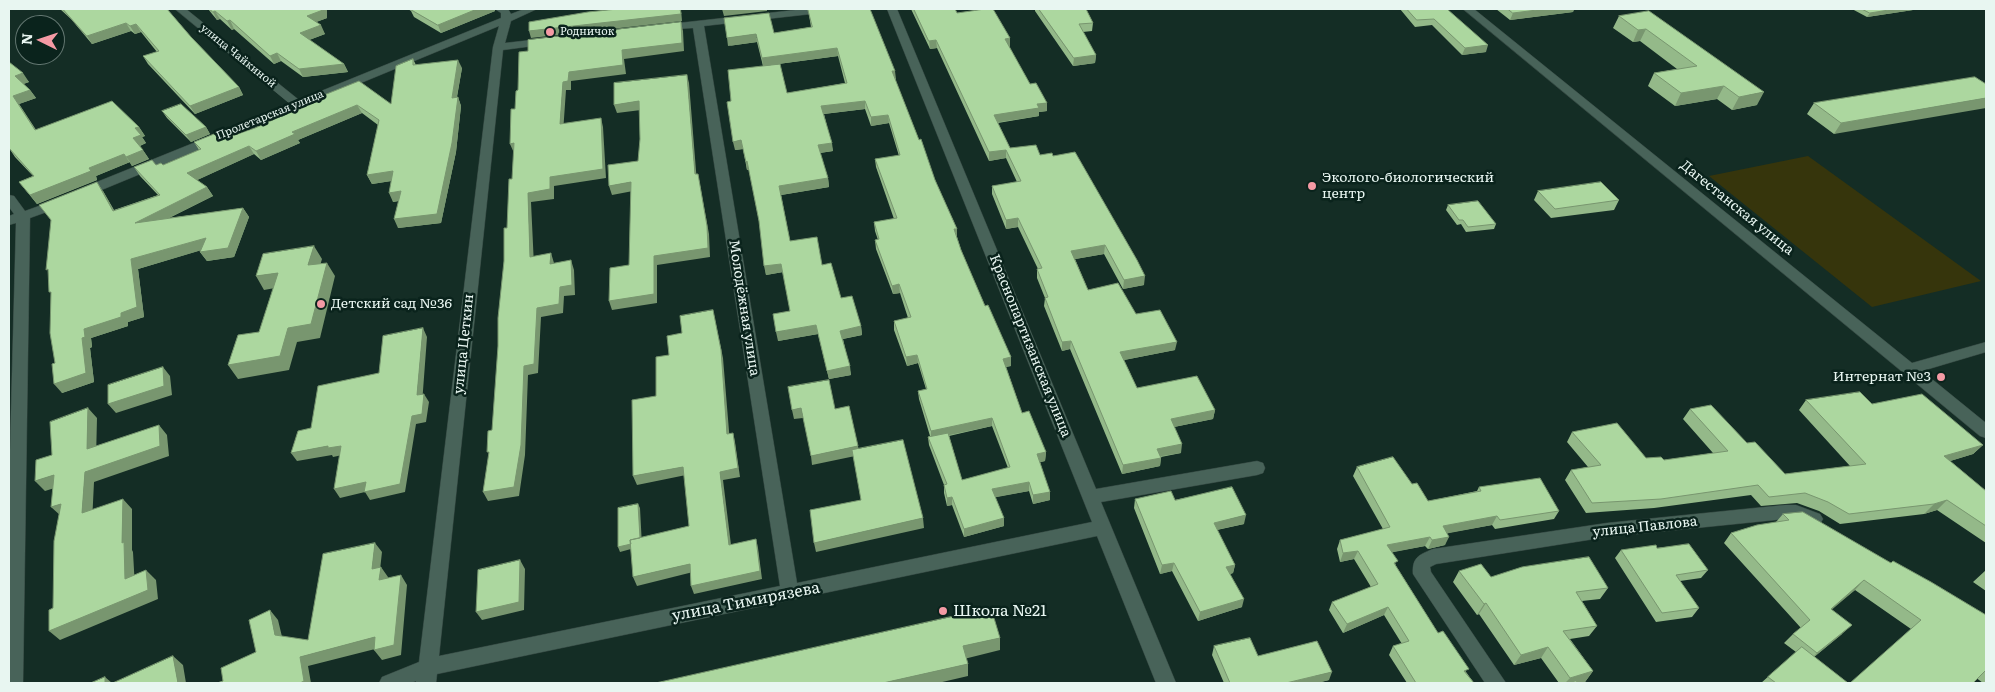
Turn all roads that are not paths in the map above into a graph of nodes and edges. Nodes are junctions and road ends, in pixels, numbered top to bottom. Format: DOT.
graph roads {
  1 [pos="180,9"];
  2 [pos="500,9"];
  3 [pos="532,9"];
  4 [pos="829,9"];
  5 [pos="892,9"];
  6 [pos="1468,9"];
  7 [pos="506,20"];
  8 [pos="698,24"];
  9 [pos="650,29"];
  10 [pos="565,39"];
  11 [pos="498,47"];
  12 [pos="296,104"];
  13 [pos="9,200"];
  14 [pos="16,219"];
  15 [pos="1986,347"];
  16 [pos="1909,369"];
  17 [pos="1986,432"];
  18 [pos="1257,468"];
  19 [pos="1092,497"];
  20 [pos="1104,527"];
  21 [pos="1828,527"];
  22 [pos="790,593"];
  23 [pos="427,675"];
  24 [pos="13,683"];
  25 [pos="389,683"];
  26 [pos="1166,683"];
  27 [pos="1496,683"];
  1 -- 12 [label="street, улица Чайкиной"];
  2 -- 7 [label="street"];
  3 -- 7 [label="street, Пролетарская улица"];
  4 -- 8 [label="street"];
  5 -- 19 [label="street, Краснопартизанская улица"];
  6 -- 16 [label="street, Дагестанская улица"];
  7 -- 11 [label="street, улица Цеткин"];
  7 -- 12 [label="street, Пролетарская улица"];
  8 -- 9 [label="street"];
  8 -- 22 [label="street, Молодёжная улица"];
  10 -- 11 [label="street"];
  11 -- 23 [label="street, улица Цеткин"];
  12 -- 14 [label="street, Пролетарская улица"];
  13 -- 14 [label="street"];
  14 -- 24 [label="street"];
  15 -- 16 [label="street"];
  16 -- 17 [label="street, Дагестанская улица"];
  18 -- 19 [label="street"];
  19 -- 20 [label="street, Краснопартизанская улица"];
  20 -- 22 [label="street, улица Тимирязева"];
  20 -- 26 [label="street, Краснопартизанская улица"];
  21 -- 27 [label="street, улица Павлова"];
  22 -- 23 [label="street, улица Тимирязева"];
  23 -- 25 [label="street, улица Тимирязева"];
}
